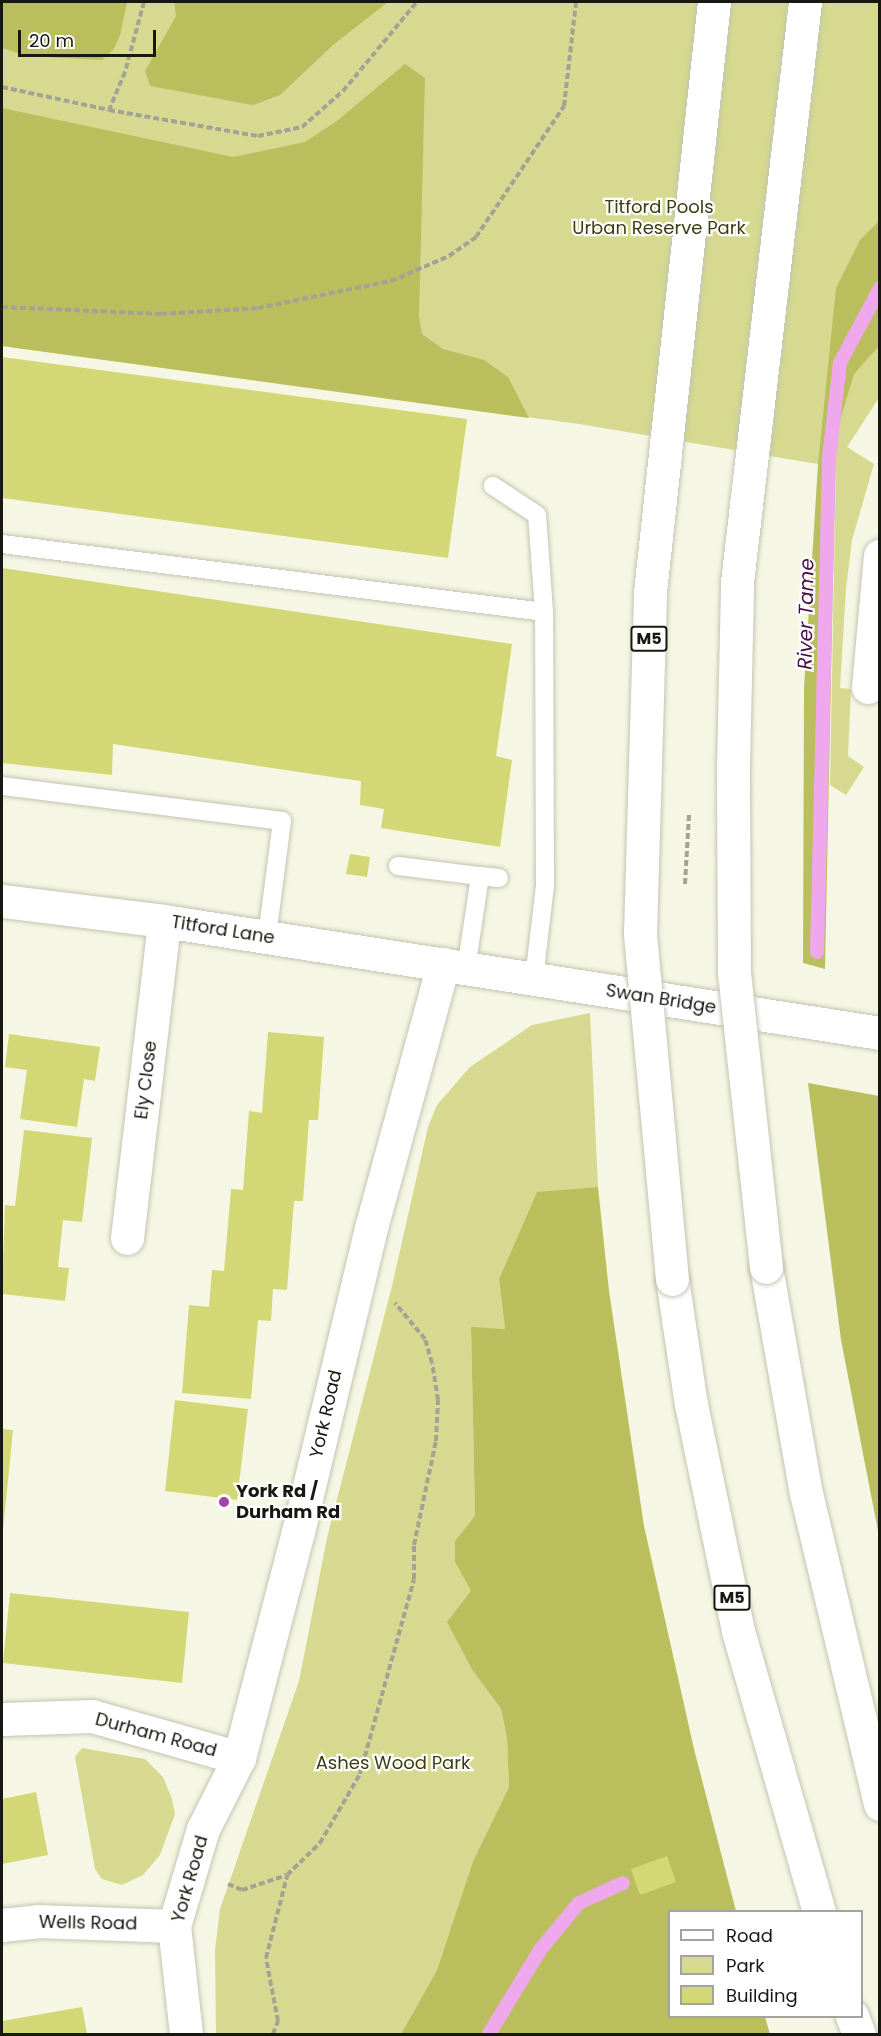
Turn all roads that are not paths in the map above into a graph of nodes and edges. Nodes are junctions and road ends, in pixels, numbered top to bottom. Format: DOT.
graph roads {
  1 [pos="714,2"];
  2 [pos="805,2"];
  3 [pos="493,486"];
  4 [pos="2,544"];
  5 [pos="879,556"];
  6 [pos="877,596"];
  7 [pos="544,612"];
  8 [pos="868,687"];
  9 [pos="2,786"];
  10 [pos="398,866"];
  11 [pos="480,876"];
  12 [pos="499,878"];
  13 [pos="2,901"];
  14 [pos="164,921"];
  15 [pos="267,937"];
  16 [pos="455,966"];
  17 [pos="534,979"];
  18 [pos="879,1034"];
  19 [pos="127,1239"];
  20 [pos="2,1719"];
  21 [pos="239,1758"];
  22 [pos="879,1804"];
  23 [pos="819,1910"];
  24 [pos="2,1925"];
  25 [pos="174,1926"];
  26 [pos="853,2018"];
  27 [pos="186,2034"];
  28 [pos="859,2034"];
  1 -- 23 [label="main road, M5, bridge"];
  2 -- 22 [label="main road, bridge"];
  3 -- 7 [label="lane"];
  4 -- 7 [label="lane"];
  5 -- 6 [label="main road"];
  6 -- 8 [label="main road"];
  7 -- 17 [label="lane"];
  9 -- 15 [label="lane"];
  10 -- 11 [label="lane"];
  11 -- 12 [label="lane"];
  11 -- 16 [label="lane"];
  13 -- 14 [label="main road, Titford Lane"];
  14 -- 15 [label="main road, Titford Lane"];
  14 -- 19 [label="main road, Ely Close"];
  15 -- 16 [label="main road, Titford Lane"];
  16 -- 17 [label="main road, Swan Bridge"];
  16 -- 21 [label="main road, York Road"];
  17 -- 18 [label="main road, Swan Bridge"];
  20 -- 21 [label="main road, Durham Road"];
  21 -- 25 [label="main road, York Road"];
  24 -- 25 [label="main road, Wells Road"];
  25 -- 27 [label="main road, York Road"];
  26 -- 28 [label="main road"];
}
